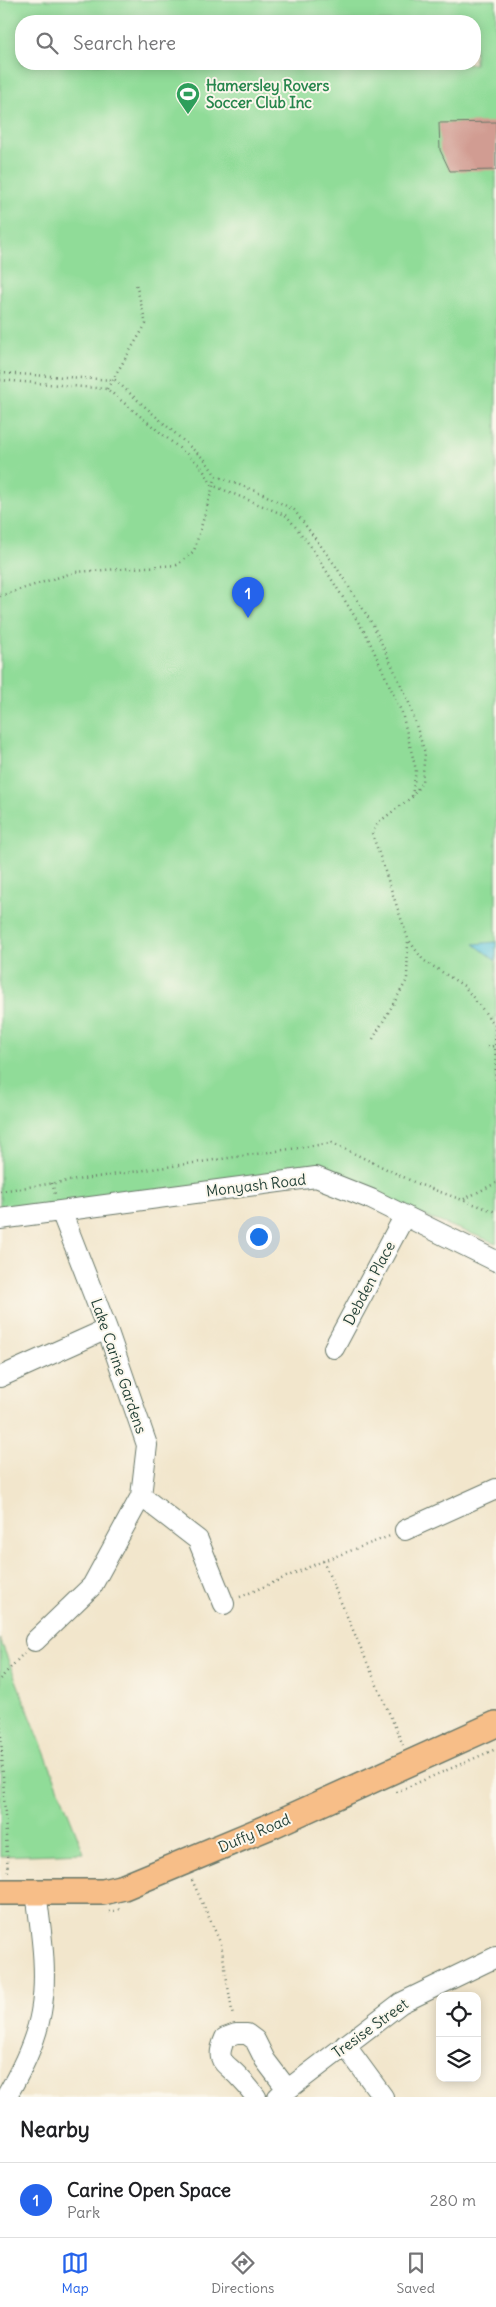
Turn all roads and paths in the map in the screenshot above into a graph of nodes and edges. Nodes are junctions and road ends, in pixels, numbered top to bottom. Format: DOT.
graph roads {
  1 [pos="136,284"];
  2 [pos="0,372"];
  3 [pos="0,380"];
  4 [pos="114,380"];
  5 [pos="107,390"];
  6 [pos="216,476"];
  7 [pos="212,485"];
  8 [pos="0,596"];
  9 [pos="412,797"];
  10 [pos="408,939"];
  11 [pos="373,1039"];
  12 [pos="494,1046"];
  13 [pos="487,1047"];
  14 [pos="496,1081"];
  15 [pos="496,1184"];
  16 [pos="463,1200"];
  17 [pos="61,1211"];
  18 [pos="404,1217"];
  19 [pos="0,1219"];
  20 [pos="496,1261"];
  21 [pos="107,1329"];
  22 [pos="334,1348"];
  23 [pos="0,1377"];
  24 [pos="496,1489"];
  25 [pos="141,1496"];
  26 [pos="405,1530"];
  27 [pos="323,1561"];
  28 [pos="224,1604"];
  29 [pos="36,1641"];
  30 [pos="0,1679"];
  31 [pos="0,1716"];
  32 [pos="496,1724"];
  33 [pos="411,1764"];
  34 [pos="184,1862"];
  35 [pos="4,1884"];
  36 [pos="36,1892"];
  37 [pos="496,1957"];
  38 [pos="236,2034"];
  39 [pos="345,2045"];
  40 [pos="283,2093"];
  41 [pos="6,2097"];
  42 [pos="256,2097"];
  43 [pos="383,2097"];
  1 -- 4 [label="path"];
  2 -- 4 [label="path"];
  3 -- 5 [label="path"];
  4 -- 5 [label="path"];
  4 -- 6 [label="path"];
  5 -- 7 [label="path"];
  6 -- 7 [label="path"];
  6 -- 9 [label="path"];
  7 -- 8 [label="path"];
  7 -- 9 [label="path"];
  9 -- 10 [label="path"];
  10 -- 11 [label="path"];
  10 -- 12 [label="path"];
  12 -- 13 [label="path"];
  12 -- 14 [label="path"];
  15 -- 16 [label="path"];
  17 -- 18 [label="street, Monyash Road"];
  17 -- 19 [label="street, Monyash Road"];
  17 -- 21 [label="street, Lake Carine Gardens"];
  18 -- 20 [label="street, Monyash Road"];
  18 -- 22 [label="street, Debden Place"];
  21 -- 23 [label="street"];
  21 -- 25 [label="street, Lake Carine Gardens"];
  24 -- 26 [label="street"];
  25 -- 28 [label="street"];
  25 -- 29 [label="street, Lake Carine Gardens"];
  26 -- 27 [label="path"];
  27 -- 28 [label="path"];
  27 -- 33 [label="path"];
  29 -- 30 [label="path"];
  31 -- 35 [label="path"];
  32 -- 33 [label="main road, Duffy Road"];
  33 -- 34 [label="main road, Duffy Road"];
  34 -- 36 [label="main road, Duffy Road"];
  34 -- 38 [label="path"];
  35 -- 36 [label="main road, Duffy Road"];
  36 -- 41 [label="street"];
  37 -- 39 [label="street, Tresise Street"];
  38 -- 40 [label="street"];
  38 -- 42 [label="street"];
  39 -- 40 [label="street, Tresise Street"];
  39 -- 43 [label="street"];
}
